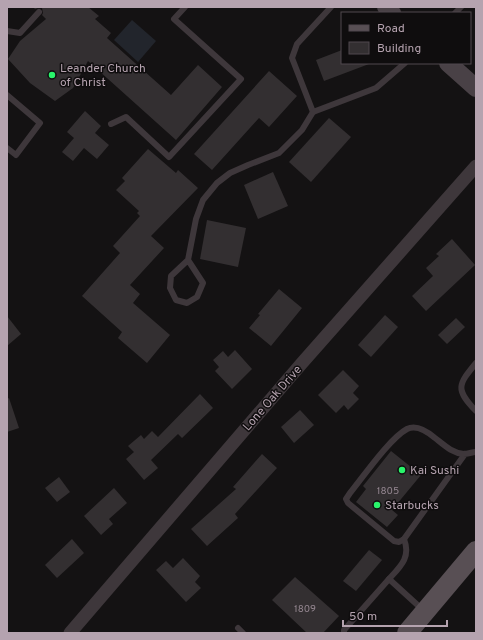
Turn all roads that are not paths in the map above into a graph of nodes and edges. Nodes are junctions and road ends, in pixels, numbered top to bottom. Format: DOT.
graph roads {
  1 [pos="185,7"];
  2 [pos="331,7"];
  3 [pos="39,12"];
  4 [pos="7,31"];
  5 [pos="404,64"];
  6 [pos="449,64"];
  7 [pos="476,88"];
  8 [pos="7,95"];
  9 [pos="313,112"];
  10 [pos="111,124"];
  11 [pos="7,148"];
  12 [pos="476,166"];
  13 [pos="188,260"];
  14 [pos="476,363"];
  15 [pos="476,411"];
  16 [pos="476,452"];
  17 [pos="465,454"];
  18 [pos="404,538"];
  19 [pos="476,551"];
  20 [pos="389,579"];
  21 [pos="425,612"];
  22 [pos="238,628"];
  23 [pos="70,633"];
  24 [pos="243,633"];
  25 [pos="344,633"];
  26 [pos="407,633"];
  1 -- 10 [label="lane"];
  2 -- 9 [label="lane"];
  3 -- 4 [label="lane"];
  5 -- 9 [label="lane"];
  6 -- 7 [label="main road"];
  8 -- 11 [label="lane"];
  9 -- 13 [label="lane"];
  12 -- 23 [label="street, Lone Oak Drive"];
  13 -- 13 [label="lane"];
  14 -- 15 [label="lane"];
  16 -- 17 [label="lane"];
  17 -- 18 [label="lane"];
  17 -- 18 [label="lane"];
  18 -- 20 [label="lane"];
  19 -- 21 [label="main road"];
  20 -- 21 [label="lane"];
  20 -- 25 [label="lane"];
  21 -- 26 [label="main road"];
  22 -- 24 [label="lane"];
}
